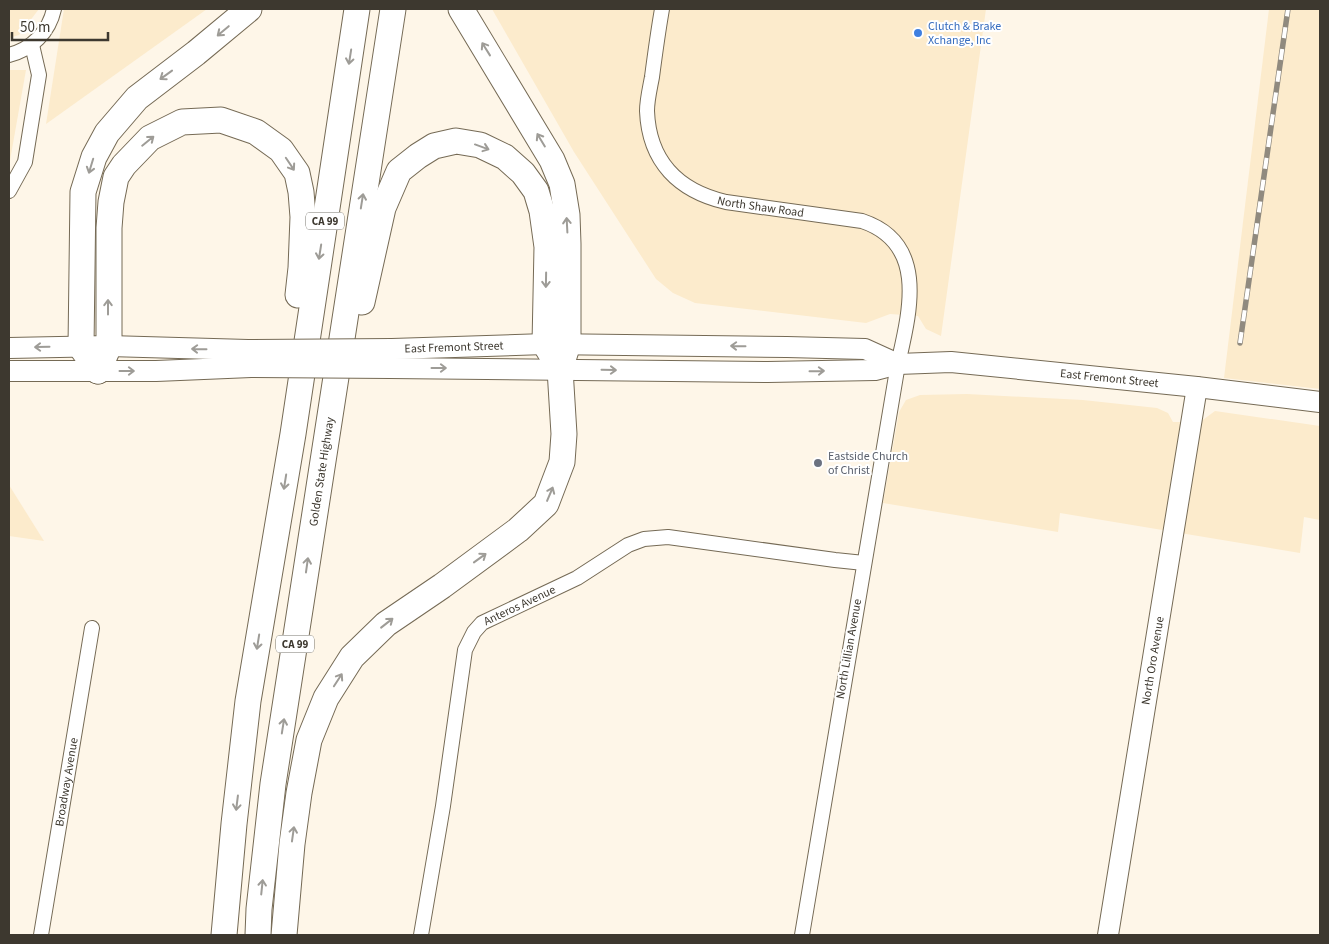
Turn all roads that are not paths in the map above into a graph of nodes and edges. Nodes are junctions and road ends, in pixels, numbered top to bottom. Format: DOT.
graph roads {
  1 [pos="54,9"];
  2 [pos="249,9"];
  3 [pos="357,9"];
  4 [pos="393,9"];
  5 [pos="461,9"];
  6 [pos="662,9"];
  7 [pos="32,45"];
  8 [pos="9,55"];
  9 [pos="9,191"];
  10 [pos="556,344"];
  11 [pos="108,346"];
  12 [pos="81,347"];
  13 [pos="9,348"];
  14 [pos="338,353"];
  15 [pos="249,358"];
  16 [pos="391,358"];
  17 [pos="898,364"];
  18 [pos="560,369"];
  19 [pos="9,371"];
  20 [pos="98,371"];
  21 [pos="1197,387"];
  22 [pos="1320,402"];
  23 [pos="293,434"];
  24 [pos="864,563"];
  25 [pos="92,628"];
  26 [pos="41,935"];
  27 [pos="224,935"];
  28 [pos="258,935"];
  29 [pos="284,935"];
  30 [pos="421,935"];
  31 [pos="802,935"];
  32 [pos="1108,935"];
  1 -- 7 [label="street"];
  2 -- 12 [label="highway, one-way"];
  3 -- 23 [label="highway, CA 99, one-way"];
  14 -- 4 [label="highway, Golden State Highway / CA 99, one-way"];
  10 -- 5 [label="highway, one-way"];
  6 -- 17 [label="street, North Shaw Road"];
  7 -- 8 [label="street"];
  7 -- 9 [label="street"];
  14 -- 10 [label="highway, one-way"];
  10 -- 16 [label="main road, East Fremont Street"];
  17 -- 10 [label="main road, East Fremont Street, one-way"];
  10 -- 18 [label="highway"];
  11 -- 12 [label="main road, East Fremont Street"];
  15 -- 11 [label="main road, East Fremont Street, one-way"];
  11 -- 20 [label="highway"];
  11 -- 23 [label="highway, one-way"];
  12 -- 13 [label="main road, East Fremont Street, one-way"];
  12 -- 20 [label="highway"];
  28 -- 14 [label="highway, Golden State Highway / CA 99, one-way"];
  15 -- 16 [label="main road, East Fremont Street, bridge"];
  20 -- 15 [label="main road, East Fremont Street, one-way"];
  16 -- 18 [label="main road, East Fremont Street, one-way"];
  18 -- 17 [label="main road, East Fremont Street, one-way"];
  17 -- 21 [label="main road, East Fremont Street"];
  17 -- 24 [label="street, North Lillian Avenue"];
  29 -- 18 [label="highway, one-way"];
  19 -- 20 [label="main road, East Fremont Street"];
  21 -- 22 [label="main road, East Fremont Street"];
  21 -- 32 [label="main road, North Oro Avenue"];
  23 -- 27 [label="highway, CA 99, one-way"];
  24 -- 30 [label="street, Anteros Avenue"];
  24 -- 31 [label="street, North Lillian Avenue"];
  25 -- 26 [label="street, Broadway Avenue"];
}
